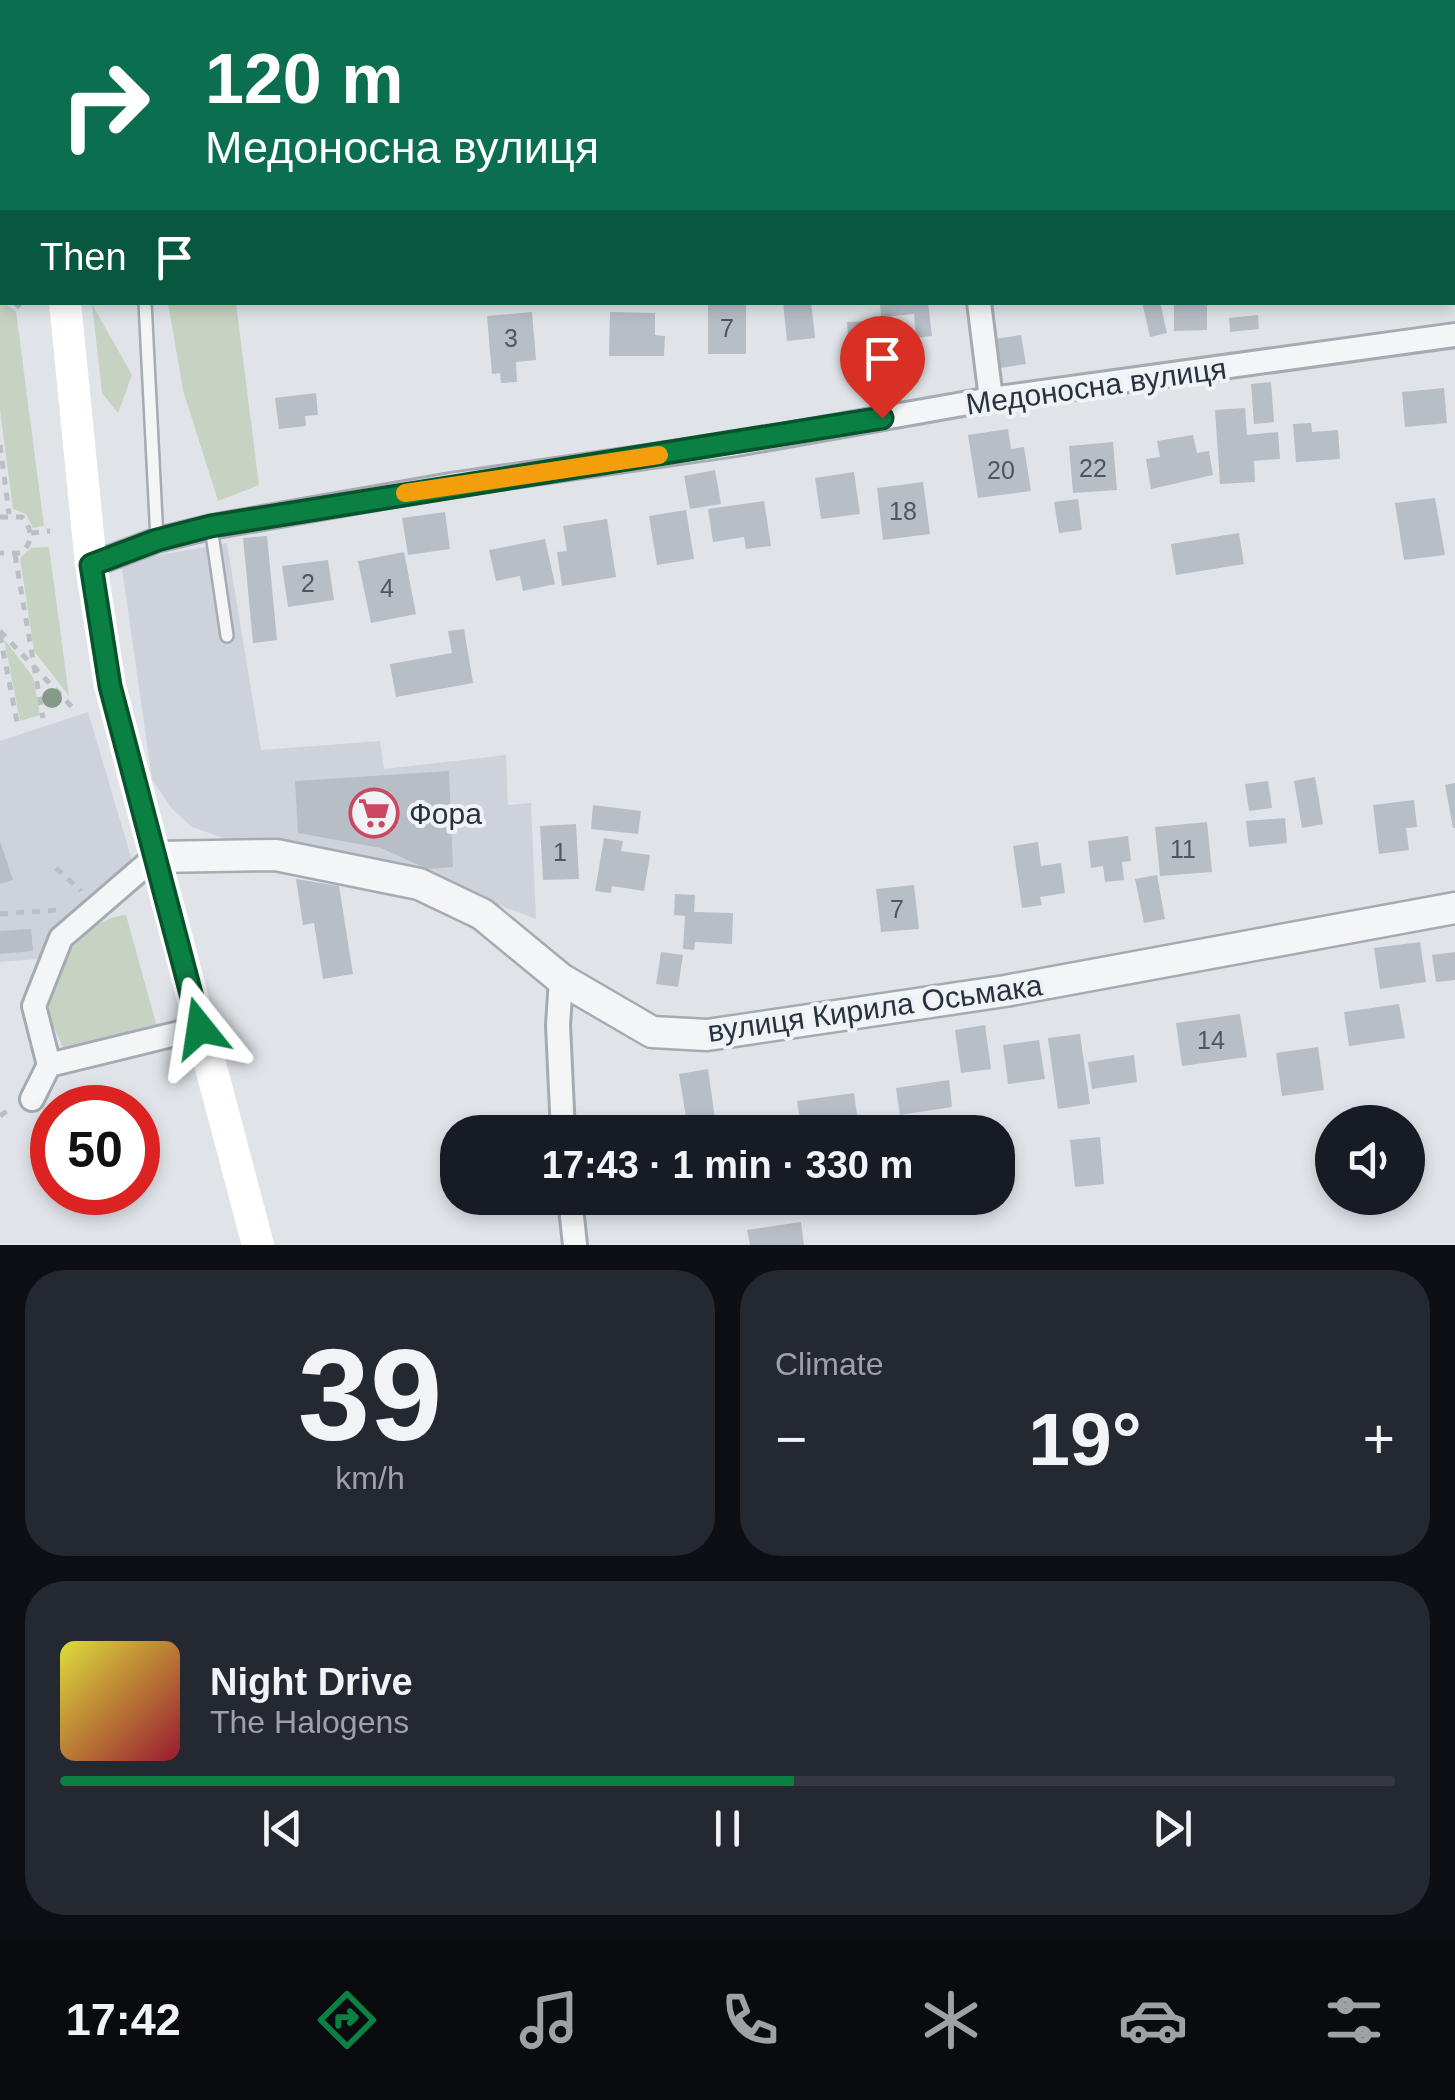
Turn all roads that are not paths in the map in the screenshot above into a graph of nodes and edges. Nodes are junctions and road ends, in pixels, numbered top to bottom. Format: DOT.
graph roads {
  1 [pos="65,305"];
  2 [pos="145,305"];
  3 [pos="979,305"];
  4 [pos="1455,335"];
  5 [pos="991,399"];
  6 [pos="211,526"];
  7 [pos="157,540"];
  8 [pos="91,565"];
  9 [pos="227,636"];
  10 [pos="155,857"];
  11 [pos="1455,908"];
  12 [pos="562,979"];
  13 [pos="200,1028"];
  14 [pos="49,1065"];
  15 [pos="39,1085"];
  16 [pos="562,1115"];
  17 [pos="572,1215"];
  18 [pos="258,1245"];
  19 [pos="575,1245"];
  1 -- 8 [label="main road"];
  2 -- 7 [label="lane"];
  3 -- 5 [label="street"];
  4 -- 5 [label="street, Медоносна вулиця"];
  5 -- 6 [label="street, Медоносна вулиця"];
  6 -- 7 [label="street, Медоносна вулиця"];
  6 -- 9 [label="lane"];
  7 -- 8 [label="street, Медоносна вулиця"];
  8 -- 10 [label="main road"];
  10 -- 12 [label="street, вулиця Кирила Осьмака"];
  10 -- 13 [label="main road"];
  10 -- 14 [label="street"];
  11 -- 12 [label="street, вулиця Кирила Осьмака"];
  12 -- 16 [label="street"];
  13 -- 14 [label="street"];
  13 -- 18 [label="main road"];
  14 -- 15 [label="street"];
  17 -- 19 [label="street"];
}
